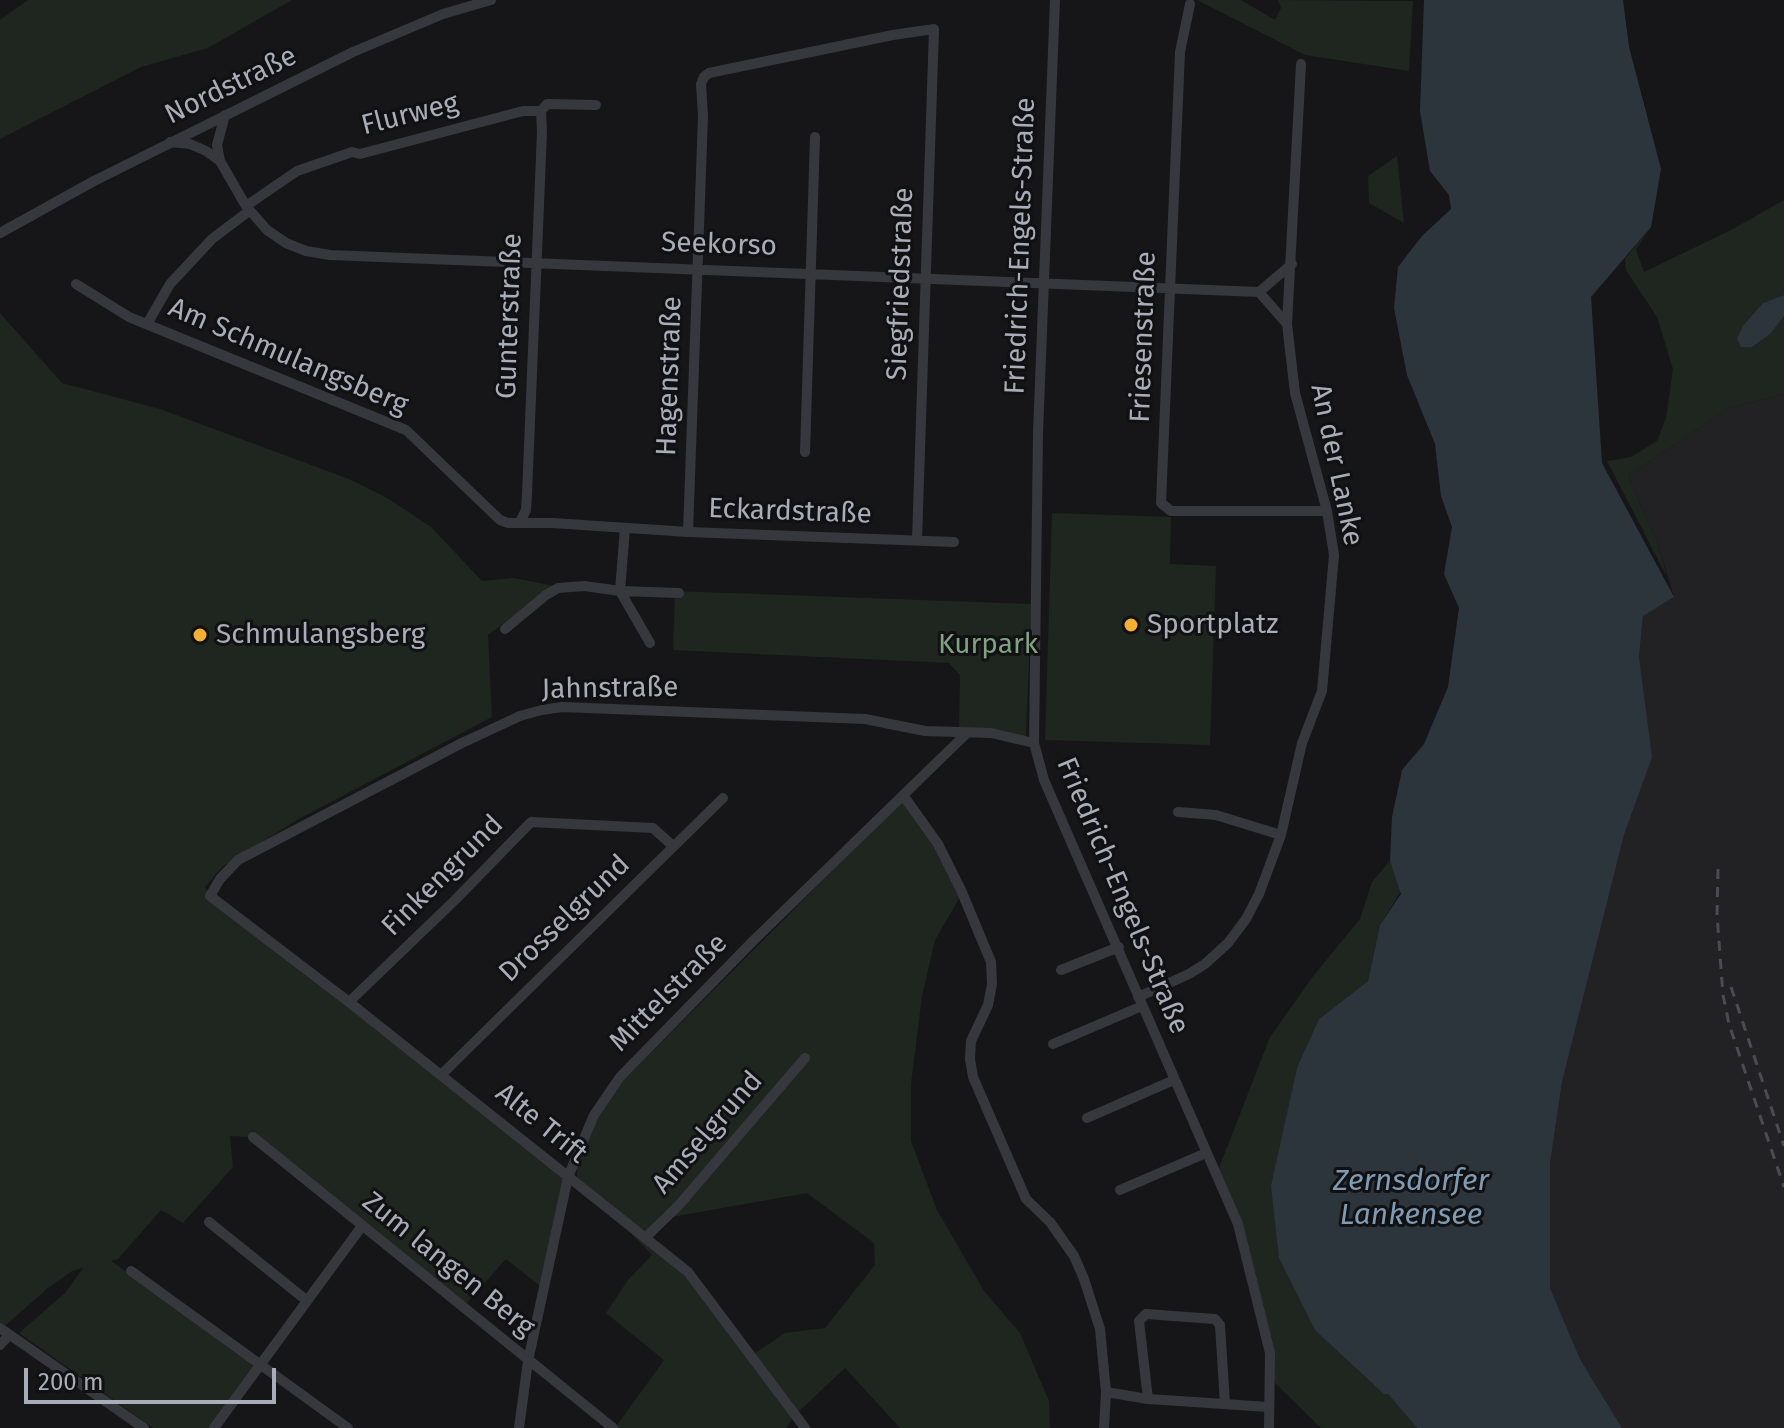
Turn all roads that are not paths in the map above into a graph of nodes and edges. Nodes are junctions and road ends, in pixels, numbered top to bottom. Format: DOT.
graph roads {
  1 [pos="491,0"];
  2 [pos="1055,0"];
  3 [pos="1190,4"];
  4 [pos="934,29"];
  5 [pos="1301,64"];
  6 [pos="596,105"];
  7 [pos="541,111"];
  8 [pos="225,115"];
  9 [pos="815,137"];
  10 [pos="170,142"];
  11 [pos="220,161"];
  12 [pos="248,208"];
  13 [pos="0,233"];
  14 [pos="535,262"];
  15 [pos="1292,264"];
  16 [pos="699,269"];
  17 [pos="810,273"];
  18 [pos="924,277"];
  19 [pos="1044,282"];
  20 [pos="76,284"];
  21 [pos="1170,287"];
  22 [pos="1259,292"];
  23 [pos="147,324"];
  24 [pos="1287,324"];
  25 [pos="805,452"];
  26 [pos="1327,511"];
  27 [pos="520,522"];
  28 [pos="553,523"];
  29 [pos="625,528"];
  30 [pos="688,532"];
  31 [pos="917,540"];
  32 [pos="954,542"];
  33 [pos="620,591"];
  34 [pos="679,593"];
  35 [pos="505,629"];
  36 [pos="650,643"];
  37 [pos="966,734"];
  38 [pos="1034,743"];
  39 [pos="903,795"];
  40 [pos="723,798"];
  41 [pos="1178,812"];
  42 [pos="1281,835"];
  43 [pos="673,846"];
  44 [pos="210,896"];
  45 [pos="1119,947"];
  46 [pos="1061,970"];
  47 [pos="1140,1001"];
  48 [pos="349,1002"];
  49 [pos="1053,1044"];
  50 [pos="805,1058"];
  51 [pos="441,1075"];
  52 [pos="1174,1080"];
  53 [pos="1087,1118"];
  54 [pos="253,1137"];
  55 [pos="1206,1153"];
  56 [pos="568,1177"];
  57 [pos="1120,1190"];
  58 [pos="209,1222"];
  59 [pos="362,1226"];
  60 [pos="646,1237"];
  61 [pos="131,1271"];
  62 [pos="306,1300"];
  63 [pos="5,1332"];
  64 [pos="0,1345"];
  65 [pos="528,1361"];
  66 [pos="260,1362"];
  67 [pos="1106,1392"];
  68 [pos="1148,1399"];
  69 [pos="1225,1404"];
  70 [pos="1269,1407"];
  71 [pos="144,1428"];
  72 [pos="214,1428"];
  73 [pos="348,1428"];
  74 [pos="519,1428"];
  75 [pos="613,1428"];
  76 [pos="805,1428"];
  77 [pos="1104,1428"];
  78 [pos="1269,1428"];
  1 -- 8 [label="street, Nordstraße"];
  2 -- 19 [label="street, Friedrich-Engels-Straße"];
  3 -- 21 [label="street, Friesenstraße"];
  4 -- 16 [label="street, Hagenstraße"];
  4 -- 18 [label="street, Siegfriedstraße"];
  5 -- 15 [label="street, An der Lanke"];
  6 -- 7 [label="street, Flurweg"];
  7 -- 12 [label="street, Flurweg"];
  7 -- 14 [label="street, Gunterstraße"];
  8 -- 10 [label="street, Nordstraße"];
  8 -- 11 [label="street"];
  9 -- 17 [label="street"];
  10 -- 11 [label="street"];
  10 -- 13 [label="street, Nordstraße"];
  11 -- 12 [label="street, Seekorso"];
  12 -- 14 [label="street, Seekorso"];
  12 -- 23 [label="street, Flurweg"];
  14 -- 16 [label="street, Seekorso"];
  14 -- 27 [label="street, Gunterstraße"];
  15 -- 22 [label="street"];
  15 -- 24 [label="street, An der Lanke"];
  16 -- 17 [label="street, Seekorso"];
  16 -- 30 [label="street, Hagenstraße"];
  17 -- 18 [label="street, Seekorso"];
  17 -- 25 [label="street"];
  18 -- 19 [label="street, Seekorso"];
  18 -- 31 [label="street, Siegfriedstraße"];
  19 -- 21 [label="street, Seekorso"];
  19 -- 38 [label="street, Friedrich-Engels-Straße"];
  20 -- 23 [label="street, Am Schmulangsberg"];
  21 -- 22 [label="street, Seekorso"];
  21 -- 26 [label="street, Friesenstraße"];
  22 -- 24 [label="street"];
  23 -- 27 [label="street, Am Schmulangsberg"];
  24 -- 26 [label="street, An der Lanke"];
  26 -- 42 [label="street, An der Lanke"];
  27 -- 28 [label="street, Am Schmulangsberg"];
  28 -- 29 [label="street, Eckardstraße"];
  29 -- 30 [label="street, Eckardstraße"];
  29 -- 33 [label="street"];
  30 -- 31 [label="street, Eckardstraße"];
  31 -- 32 [label="street, Eckardstraße"];
  33 -- 34 [label="street"];
  33 -- 35 [label="street"];
  33 -- 36 [label="street"];
  37 -- 38 [label="street"];
  37 -- 39 [label="street, Mittelstraße"];
  37 -- 44 [label="street, Jahnstraße"];
  38 -- 45 [label="street, Friedrich-Engels-Straße"];
  39 -- 56 [label="street, Mittelstraße"];
  39 -- 67 [label="street"];
  40 -- 43 [label="street, Drosselgrund"];
  41 -- 42 [label="street"];
  42 -- 47 [label="street, An der Lanke"];
  43 -- 48 [label="street, Finkengrund"];
  43 -- 51 [label="street, Drosselgrund"];
  44 -- 48 [label="street, Alte Trift"];
  45 -- 46 [label="street"];
  45 -- 47 [label="street, Friedrich-Engels-Straße"];
  47 -- 49 [label="street, An der Lanke"];
  47 -- 52 [label="street, Friedrich-Engels-Straße"];
  48 -- 51 [label="street, Alte Trift"];
  50 -- 60 [label="street, Amselgrund"];
  51 -- 56 [label="street, Alte Trift"];
  52 -- 53 [label="street"];
  52 -- 55 [label="street, Friedrich-Engels-Straße"];
  54 -- 59 [label="street, Zum langen Berg"];
  55 -- 57 [label="street"];
  55 -- 70 [label="street, Friedrich-Engels-Straße"];
  56 -- 60 [label="street, Alte Trift"];
  56 -- 65 [label="street, Mittelstraße"];
  58 -- 62 [label="street"];
  59 -- 62 [label="street"];
  59 -- 65 [label="street, Zum langen Berg"];
  60 -- 76 [label="street, Alte Trift"];
  61 -- 66 [label="street"];
  62 -- 66 [label="street"];
  63 -- 64 [label="street"];
  63 -- 71 [label="street"];
  65 -- 74 [label="street, Mittelstraße"];
  65 -- 75 [label="street, Zum langen Berg"];
  66 -- 72 [label="street"];
  66 -- 73 [label="street"];
  67 -- 68 [label="street"];
  67 -- 77 [label="street"];
  68 -- 69 [label="street"];
  68 -- 69 [label="street"];
  69 -- 70 [label="street"];
  70 -- 78 [label="street, Friedrich-Engels-Straße"];
}
